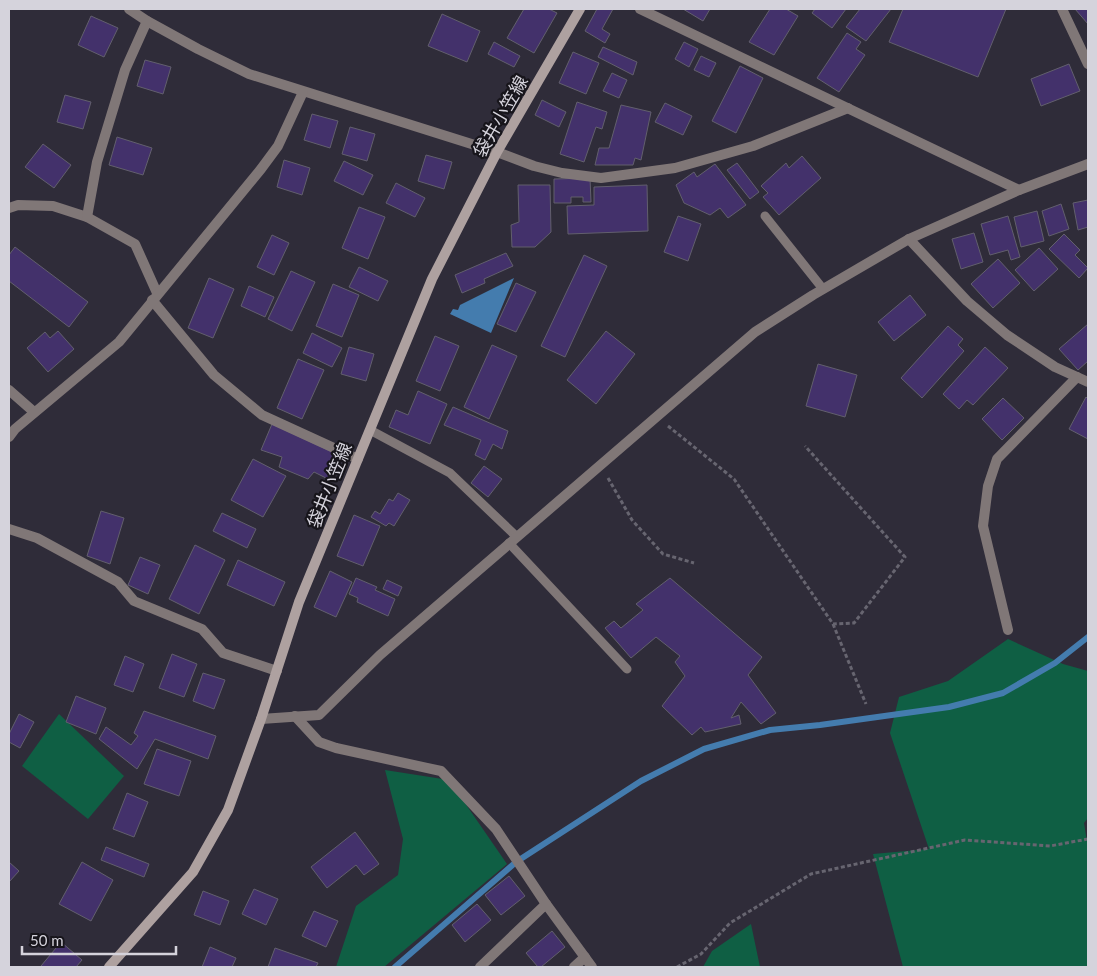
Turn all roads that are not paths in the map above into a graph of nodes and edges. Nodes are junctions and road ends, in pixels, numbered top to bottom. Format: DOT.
graph roads {
  1 [pos="129,9"];
  2 [pos="580,9"];
  3 [pos="640,9"];
  4 [pos="1062,9"];
  5 [pos="147,21"];
  6 [pos="1088,64"];
  7 [pos="303,92"];
  8 [pos="848,108"];
  9 [pos="497,152"];
  10 [pos="1088,164"];
  11 [pos="1019,190"];
  12 [pos="9,208"];
  13 [pos="87,216"];
  14 [pos="766,216"];
  15 [pos="909,239"];
  16 [pos="823,289"];
  17 [pos="155,297"];
  18 [pos="1077,377"];
  19 [pos="1088,382"];
  20 [pos="9,390"];
  21 [pos="34,412"];
  22 [pos="370,430"];
  23 [pos="9,437"];
  24 [pos="358,459"];
  25 [pos="9,529"];
  26 [pos="513,540"];
  27 [pos="1008,630"];
  28 [pos="627,669"];
  29 [pos="277,671"];
  30 [pos="295,716"];
  31 [pos="262,719"];
  32 [pos="546,904"];
  33 [pos="585,957"];
  34 [pos="110,967"];
  35 [pos="480,967"];
  36 [pos="574,967"];
  37 [pos="592,967"];
  1 -- 5 [label="street"];
  2 -- 9 [label="main road, 袋井小笠線"];
  3 -- 8 [label="street"];
  4 -- 6 [label="street"];
  5 -- 7 [label="street"];
  5 -- 13 [label="street"];
  7 -- 9 [label="street"];
  7 -- 17 [label="street"];
  8 -- 9 [label="street"];
  8 -- 11 [label="street"];
  9 -- 22 [label="main road, 袋井小笠線"];
  10 -- 11 [label="street"];
  11 -- 15 [label="street"];
  12 -- 13 [label="street"];
  13 -- 17 [label="street"];
  14 -- 16 [label="lane"];
  15 -- 16 [label="street"];
  15 -- 18 [label="street"];
  16 -- 26 [label="street"];
  17 -- 21 [label="street"];
  17 -- 24 [label="street"];
  18 -- 19 [label="street"];
  18 -- 27 [label="street"];
  20 -- 21 [label="street"];
  21 -- 23 [label="street"];
  22 -- 24 [label="main road, 袋井小笠線"];
  22 -- 26 [label="lane"];
  24 -- 29 [label="main road, 袋井小笠線"];
  25 -- 29 [label="street"];
  26 -- 28 [label="lane"];
  26 -- 30 [label="street"];
  29 -- 31 [label="main road, 袋井小笠線"];
  30 -- 31 [label="street"];
  30 -- 32 [label="street"];
  31 -- 34 [label="main road, 袋井小笠線"];
  32 -- 33 [label="street"];
  32 -- 35 [label="street"];
  33 -- 36 [label="street"];
  33 -- 37 [label="street"];
}
